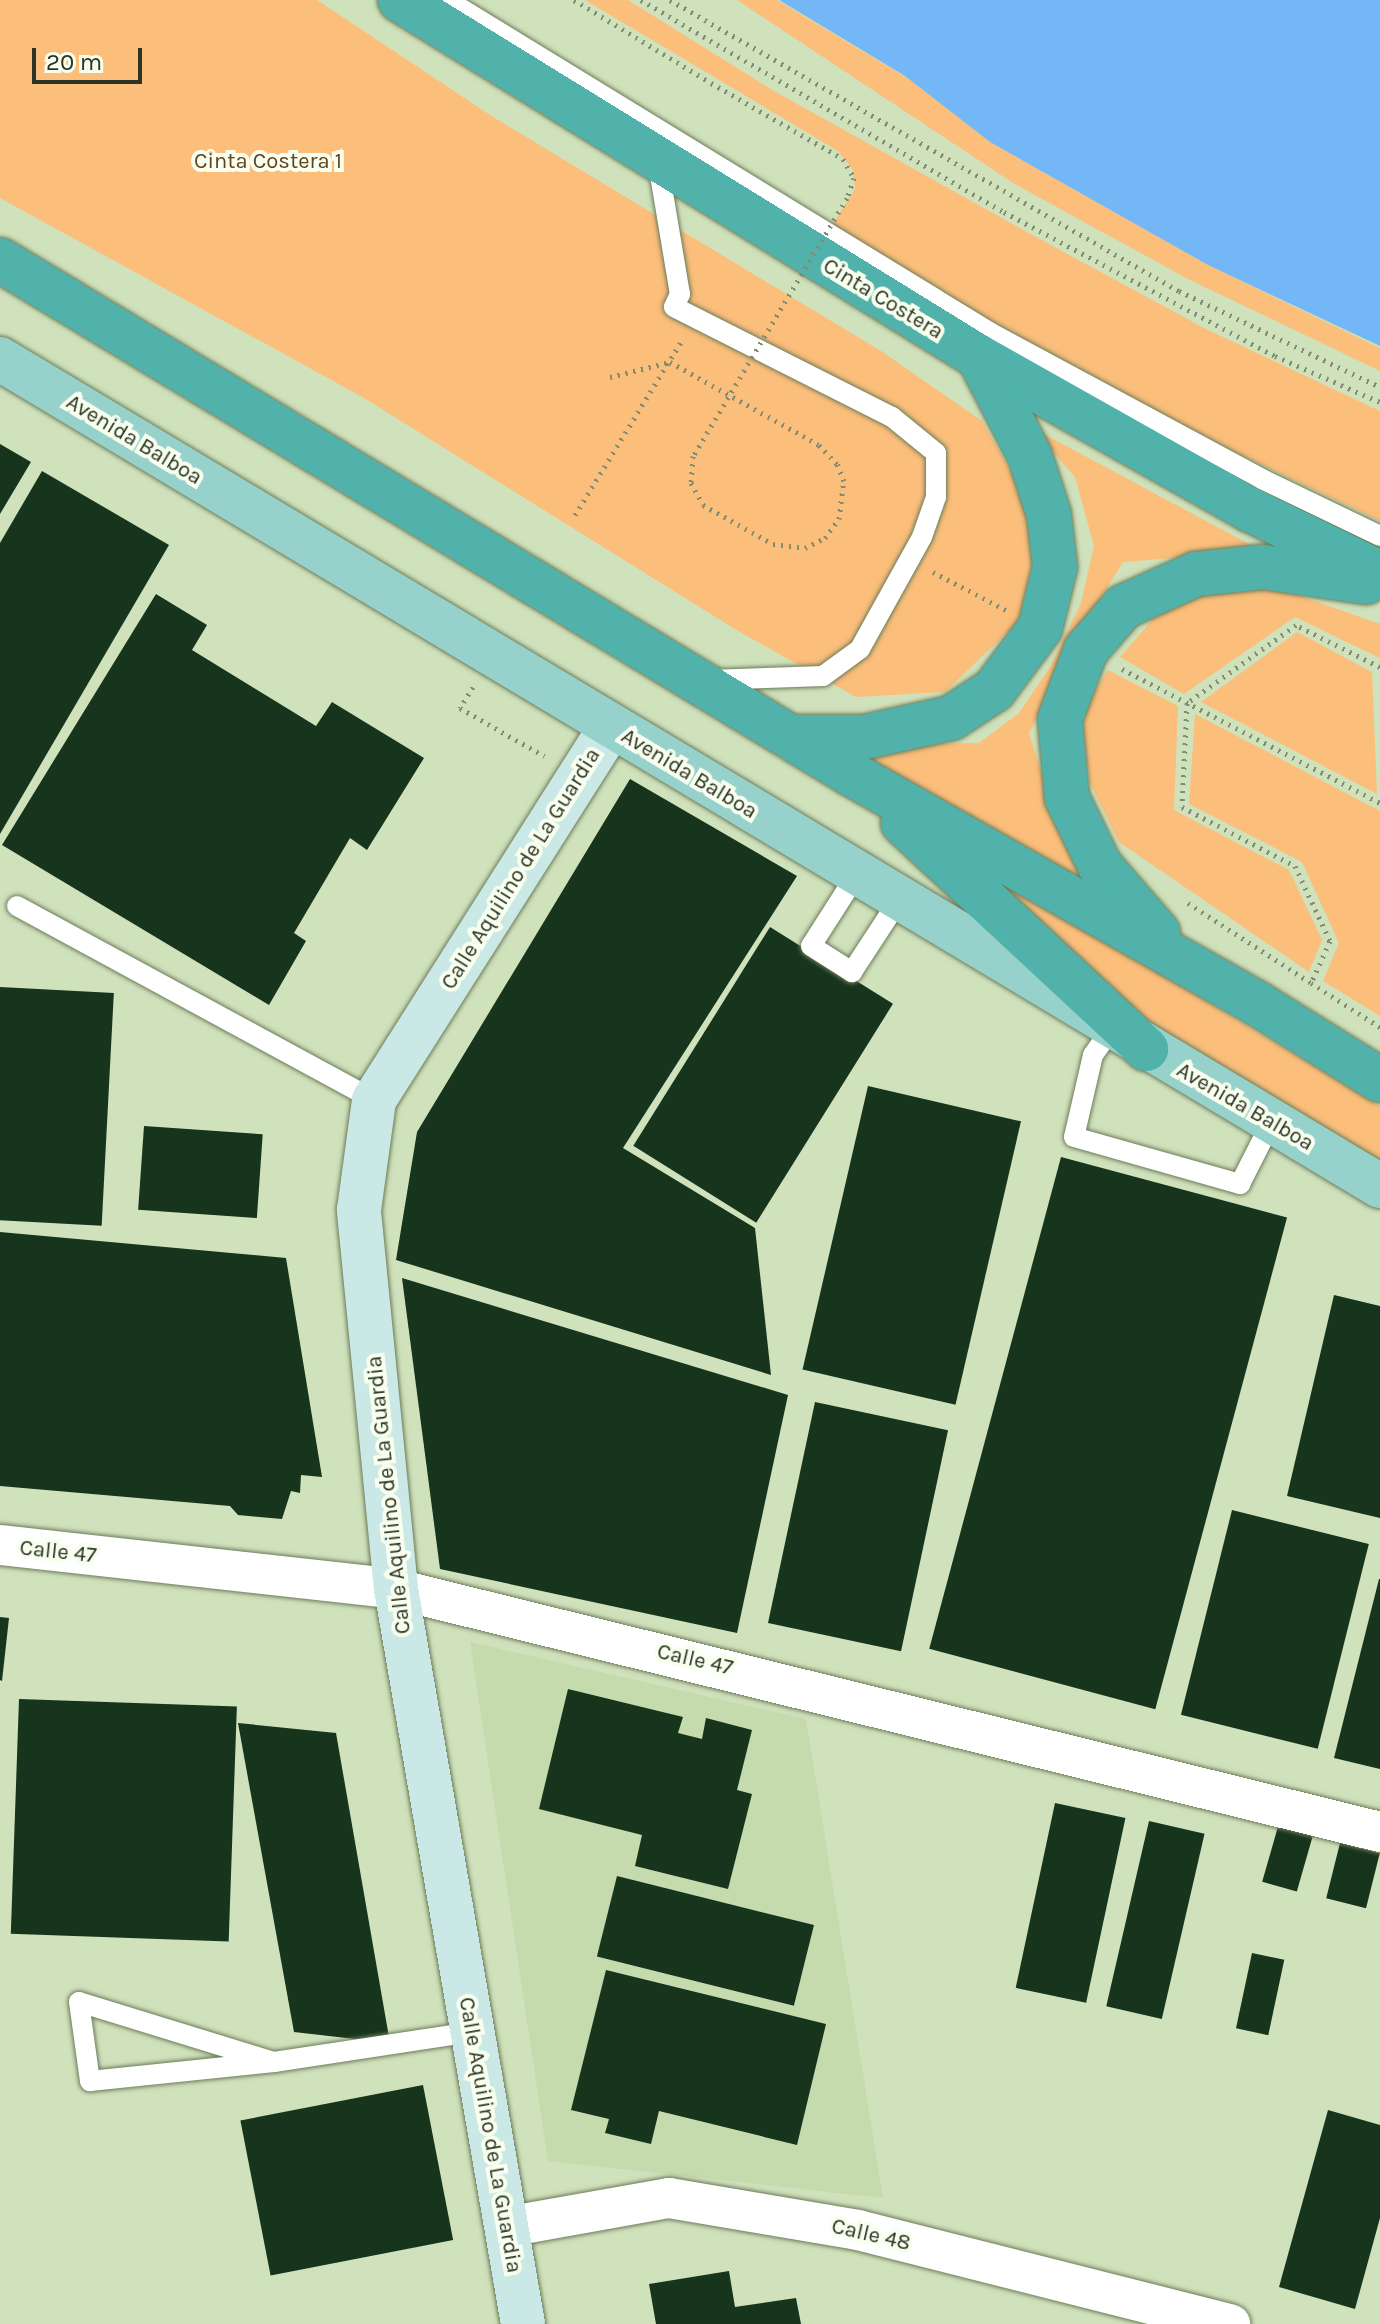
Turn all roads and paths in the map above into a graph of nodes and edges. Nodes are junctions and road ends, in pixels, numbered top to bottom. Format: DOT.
graph roads {
  1 [pos="400,0"];
  2 [pos="447,0"];
  3 [pos="574,0"];
  4 [pos="641,0"];
  5 [pos="670,0"];
  6 [pos="658,163"];
  7 [pos="0,260"];
  8 [pos="695,317"];
  9 [pos="979,357"];
  10 [pos="0,359"];
  11 [pos="670,362"];
  12 [pos="610,377"];
  13 [pos="1380,387"];
  14 [pos="1380,402"];
  15 [pos="575,515"];
  16 [pos="1380,536"];
  17 [pos="910,559"];
  18 [pos="1380,573"];
  19 [pos="1380,585"];
  20 [pos="1040,628"];
  21 [pos="1086,650"];
  22 [pos="492,655"];
  23 [pos="1380,667"];
  24 [pos="697,680"];
  25 [pos="1187,703"];
  26 [pos="611,727"];
  27 [pos="791,737"];
  28 [pos="848,772"];
  29 [pos="580,777"];
  30 [pos="1380,803"];
  31 [pos="857,874"];
  32 [pos="1180,897"];
  33 [pos="899,900"];
  34 [pos="17,906"];
  35 [pos="1311,983"];
  36 [pos="1258,1004"];
  37 [pos="1380,1027"];
  38 [pos="1129,1038"];
  39 [pos="1380,1080"];
  40 [pos="374,1100"];
  41 [pos="1271,1123"];
  42 [pos="1380,1186"];
  43 [pos="0,1545"];
  44 [pos="396,1589"];
  45 [pos="1380,1832"];
  46 [pos="473,2032"];
  47 [pos="274,2062"];
  48 [pos="506,2227"];
  49 [pos="523,2324"];
  50 [pos="1230,2324"];
  1 -- 6 [label="highway, Cinta Costera"];
  2 -- 16 [label="lane"];
  3 -- 11 [label="path, bridge"];
  4 -- 14 [label="path"];
  5 -- 13 [label="path"];
  6 -- 8 [label="lane"];
  6 -- 9 [label="highway, Cinta Costera"];
  7 -- 24 [label="highway"];
  8 -- 11 [label="path"];
  8 -- 17 [label="lane"];
  9 -- 18 [label="highway, Cinta Costera"];
  9 -- 20 [label="highway"];
  10 -- 22 [label="main road, Avenida Balboa"];
  11 -- 12 [label="path"];
  11 -- 15 [label="path"];
  17 -- 20 [label="path"];
  17 -- 24 [label="lane"];
  19 -- 21 [label="highway"];
  20 -- 27 [label="highway"];
  21 -- 25 [label="path"];
  21 -- 36 [label="highway"];
  22 -- 26 [label="main road, Avenida Balboa"];
  22 -- 29 [label="path"];
  23 -- 25 [label="path"];
  24 -- 27 [label="highway"];
  25 -- 30 [label="path"];
  25 -- 35 [label="path"];
  26 -- 29 [label="street, Calle Aquilino de La Guardia"];
  26 -- 31 [label="main road, Avenida Balboa"];
  27 -- 28 [label="highway"];
  28 -- 36 [label="highway"];
  28 -- 38 [label="highway"];
  29 -- 40 [label="street, Calle Aquilino de La Guardia"];
  31 -- 33 [label="main road, Avenida Balboa"];
  31 -- 33 [label="lane"];
  32 -- 35 [label="path"];
  33 -- 38 [label="main road, Avenida Balboa"];
  34 -- 40 [label="lane"];
  35 -- 37 [label="path"];
  36 -- 39 [label="highway"];
  38 -- 41 [label="main road, Avenida Balboa"];
  38 -- 41 [label="lane"];
  40 -- 44 [label="street, Calle Aquilino de La Guardia"];
  41 -- 42 [label="main road, Avenida Balboa"];
  43 -- 44 [label="street, Calle 47"];
  44 -- 45 [label="street, Calle 47"];
  44 -- 46 [label="street, Calle Aquilino de La Guardia"];
  46 -- 47 [label="lane"];
  46 -- 48 [label="street, Calle Aquilino de La Guardia"];
  47 -- 47 [label="lane"];
  48 -- 49 [label="street, Calle Aquilino de La Guardia"];
  48 -- 50 [label="street, Calle 48"];
}
